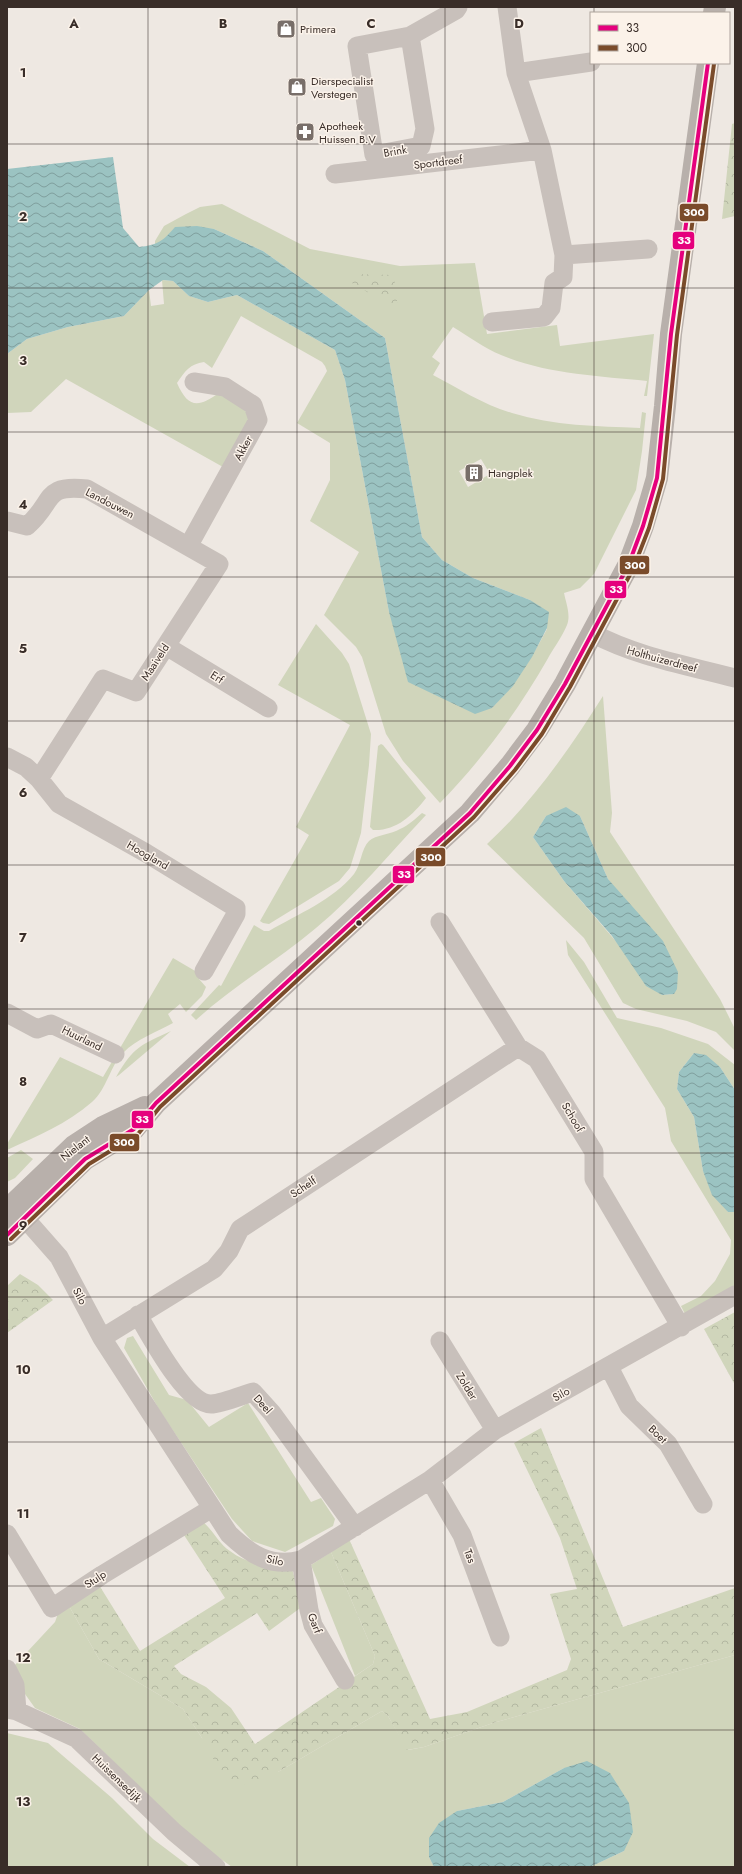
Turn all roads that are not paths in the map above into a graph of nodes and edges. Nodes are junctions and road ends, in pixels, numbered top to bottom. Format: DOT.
graph roads {
  1 [pos="458,7"];
  2 [pos="507,7"];
  3 [pos="410,36"];
  4 [pos="590,62"];
  5 [pos="708,64"];
  6 [pos="516,73"];
  7 [pos="542,150"];
  8 [pos="335,174"];
  9 [pos="648,248"];
  10 [pos="564,255"];
  11 [pos="492,322"];
  12 [pos="194,382"];
  13 [pos="7,521"];
  14 [pos="189,545"];
  15 [pos="220,564"];
  16 [pos="592,633"];
  17 [pos="166,646"];
  18 [pos="735,678"];
  19 [pos="268,708"];
  20 [pos="7,756"];
  21 [pos="39,779"];
  22 [pos="440,922"];
  23 [pos="204,970"];
  24 [pos="7,1013"];
  25 [pos="518,1047"];
  26 [pos="115,1054"];
  27 [pos="13,1208"];
  28 [pos="7,1235"];
  29 [pos="735,1295"];
  30 [pos="138,1315"];
  31 [pos="681,1327"];
  32 [pos="102,1338"];
  33 [pos="440,1341"];
  34 [pos="609,1367"];
  35 [pos="495,1430"];
  36 [pos="430,1480"];
  37 [pos="703,1504"];
  38 [pos="212,1508"];
  39 [pos="355,1527"];
  40 [pos="7,1534"];
  41 [pos="301,1560"];
  42 [pos="500,1637"];
  43 [pos="7,1669"];
  44 [pos="345,1680"];
  45 [pos="12,1710"];
  46 [pos="216,1867"];
  1 -- 3 [label="street, Brink"];
  2 -- 6 [label="street"];
  3 -- 3 [label="street, Brink"];
  4 -- 6 [label="street"];
  5 -- 16 [label="street, Nielant"];
  6 -- 7 [label="street"];
  7 -- 8 [label="street, Sportdreef"];
  7 -- 10 [label="street"];
  9 -- 10 [label="street"];
  10 -- 11 [label="street"];
  12 -- 14 [label="street, Akker"];
  13 -- 14 [label="street, Landouwen"];
  14 -- 15 [label="street, Landouwen"];
  15 -- 17 [label="street, Maaiveld"];
  16 -- 18 [label="street, Holthuizerdreef"];
  16 -- 27 [label="street, Nielant"];
  17 -- 19 [label="street, Erf"];
  17 -- 21 [label="street, Maaiveld"];
  20 -- 21 [label="street, Hoogland"];
  21 -- 23 [label="street, Hoogland"];
  22 -- 25 [label="street, Schoof"];
  24 -- 26 [label="street, Huurland"];
  25 -- 30 [label="street, Schelf"];
  25 -- 31 [label="street, Schoof"];
  27 -- 28 [label="street, Nielant"];
  27 -- 32 [label="street, Silo"];
  29 -- 31 [label="street"];
  30 -- 32 [label="street, Schelf"];
  30 -- 39 [label="street, Deel"];
  31 -- 34 [label="street, Silo"];
  32 -- 38 [label="street, Silo"];
  33 -- 35 [label="street, Zolder"];
  34 -- 35 [label="street, Silo"];
  34 -- 37 [label="street, Boet"];
  35 -- 36 [label="street, Silo"];
  36 -- 39 [label="street, Silo"];
  36 -- 42 [label="street, Tas"];
  38 -- 40 [label="street, Stulp"];
  38 -- 41 [label="street, Silo"];
  39 -- 41 [label="street, Silo"];
  41 -- 44 [label="street, Garf"];
  43 -- 45 [label="street"];
  45 -- 46 [label="street, Huissensedijk"];
}
